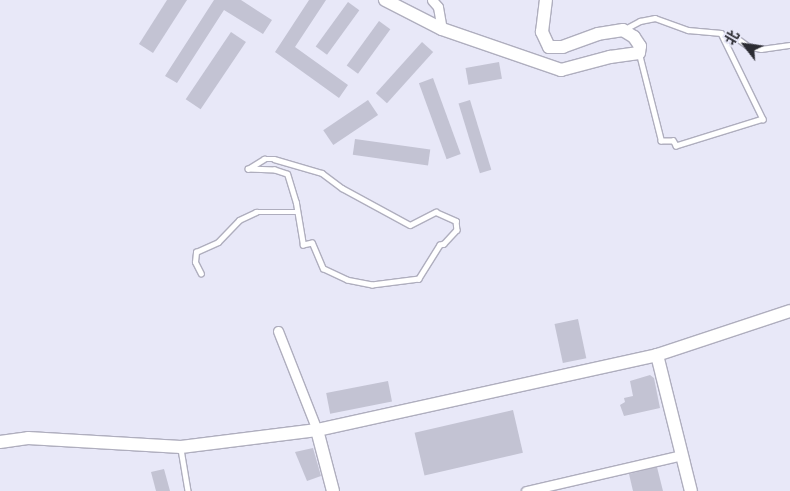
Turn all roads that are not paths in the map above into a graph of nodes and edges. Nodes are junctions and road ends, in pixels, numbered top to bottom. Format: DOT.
graph roads {
  1 [pos="385,0"];
  2 [pos="432,0"];
  3 [pos="546,0"];
  4 [pos="442,29"];
  5 [pos="623,30"];
  6 [pos="724,40"];
  7 [pos="790,45"];
  8 [pos="639,53"];
  9 [pos="297,212"];
  10 [pos="201,274"];
  11 [pos="790,311"];
  12 [pos="278,331"];
  13 [pos="656,355"];
  14 [pos="317,430"];
  15 [pos="0,442"];
  16 [pos="180,447"];
  17 [pos="682,455"];
  18 [pos="188,491"];
  19 [pos="333,491"];
  20 [pos="526,491"];
  21 [pos="691,491"];
  1 -- 4 [label="street"];
  2 -- 4 [label="street"];
  3 -- 5 [label="street"];
  4 -- 8 [label="street"];
  5 -- 6 [label="lane"];
  5 -- 8 [label="street"];
  6 -- 7 [label="lane"];
  6 -- 8 [label="lane"];
  9 -- 9 [label="lane"];
  9 -- 10 [label="lane"];
  11 -- 13 [label="street"];
  12 -- 14 [label="street"];
  13 -- 14 [label="street"];
  13 -- 17 [label="street"];
  14 -- 16 [label="street"];
  14 -- 19 [label="street"];
  15 -- 16 [label="street"];
  16 -- 18 [label="lane"];
  17 -- 20 [label="street"];
  17 -- 21 [label="street"];
}
